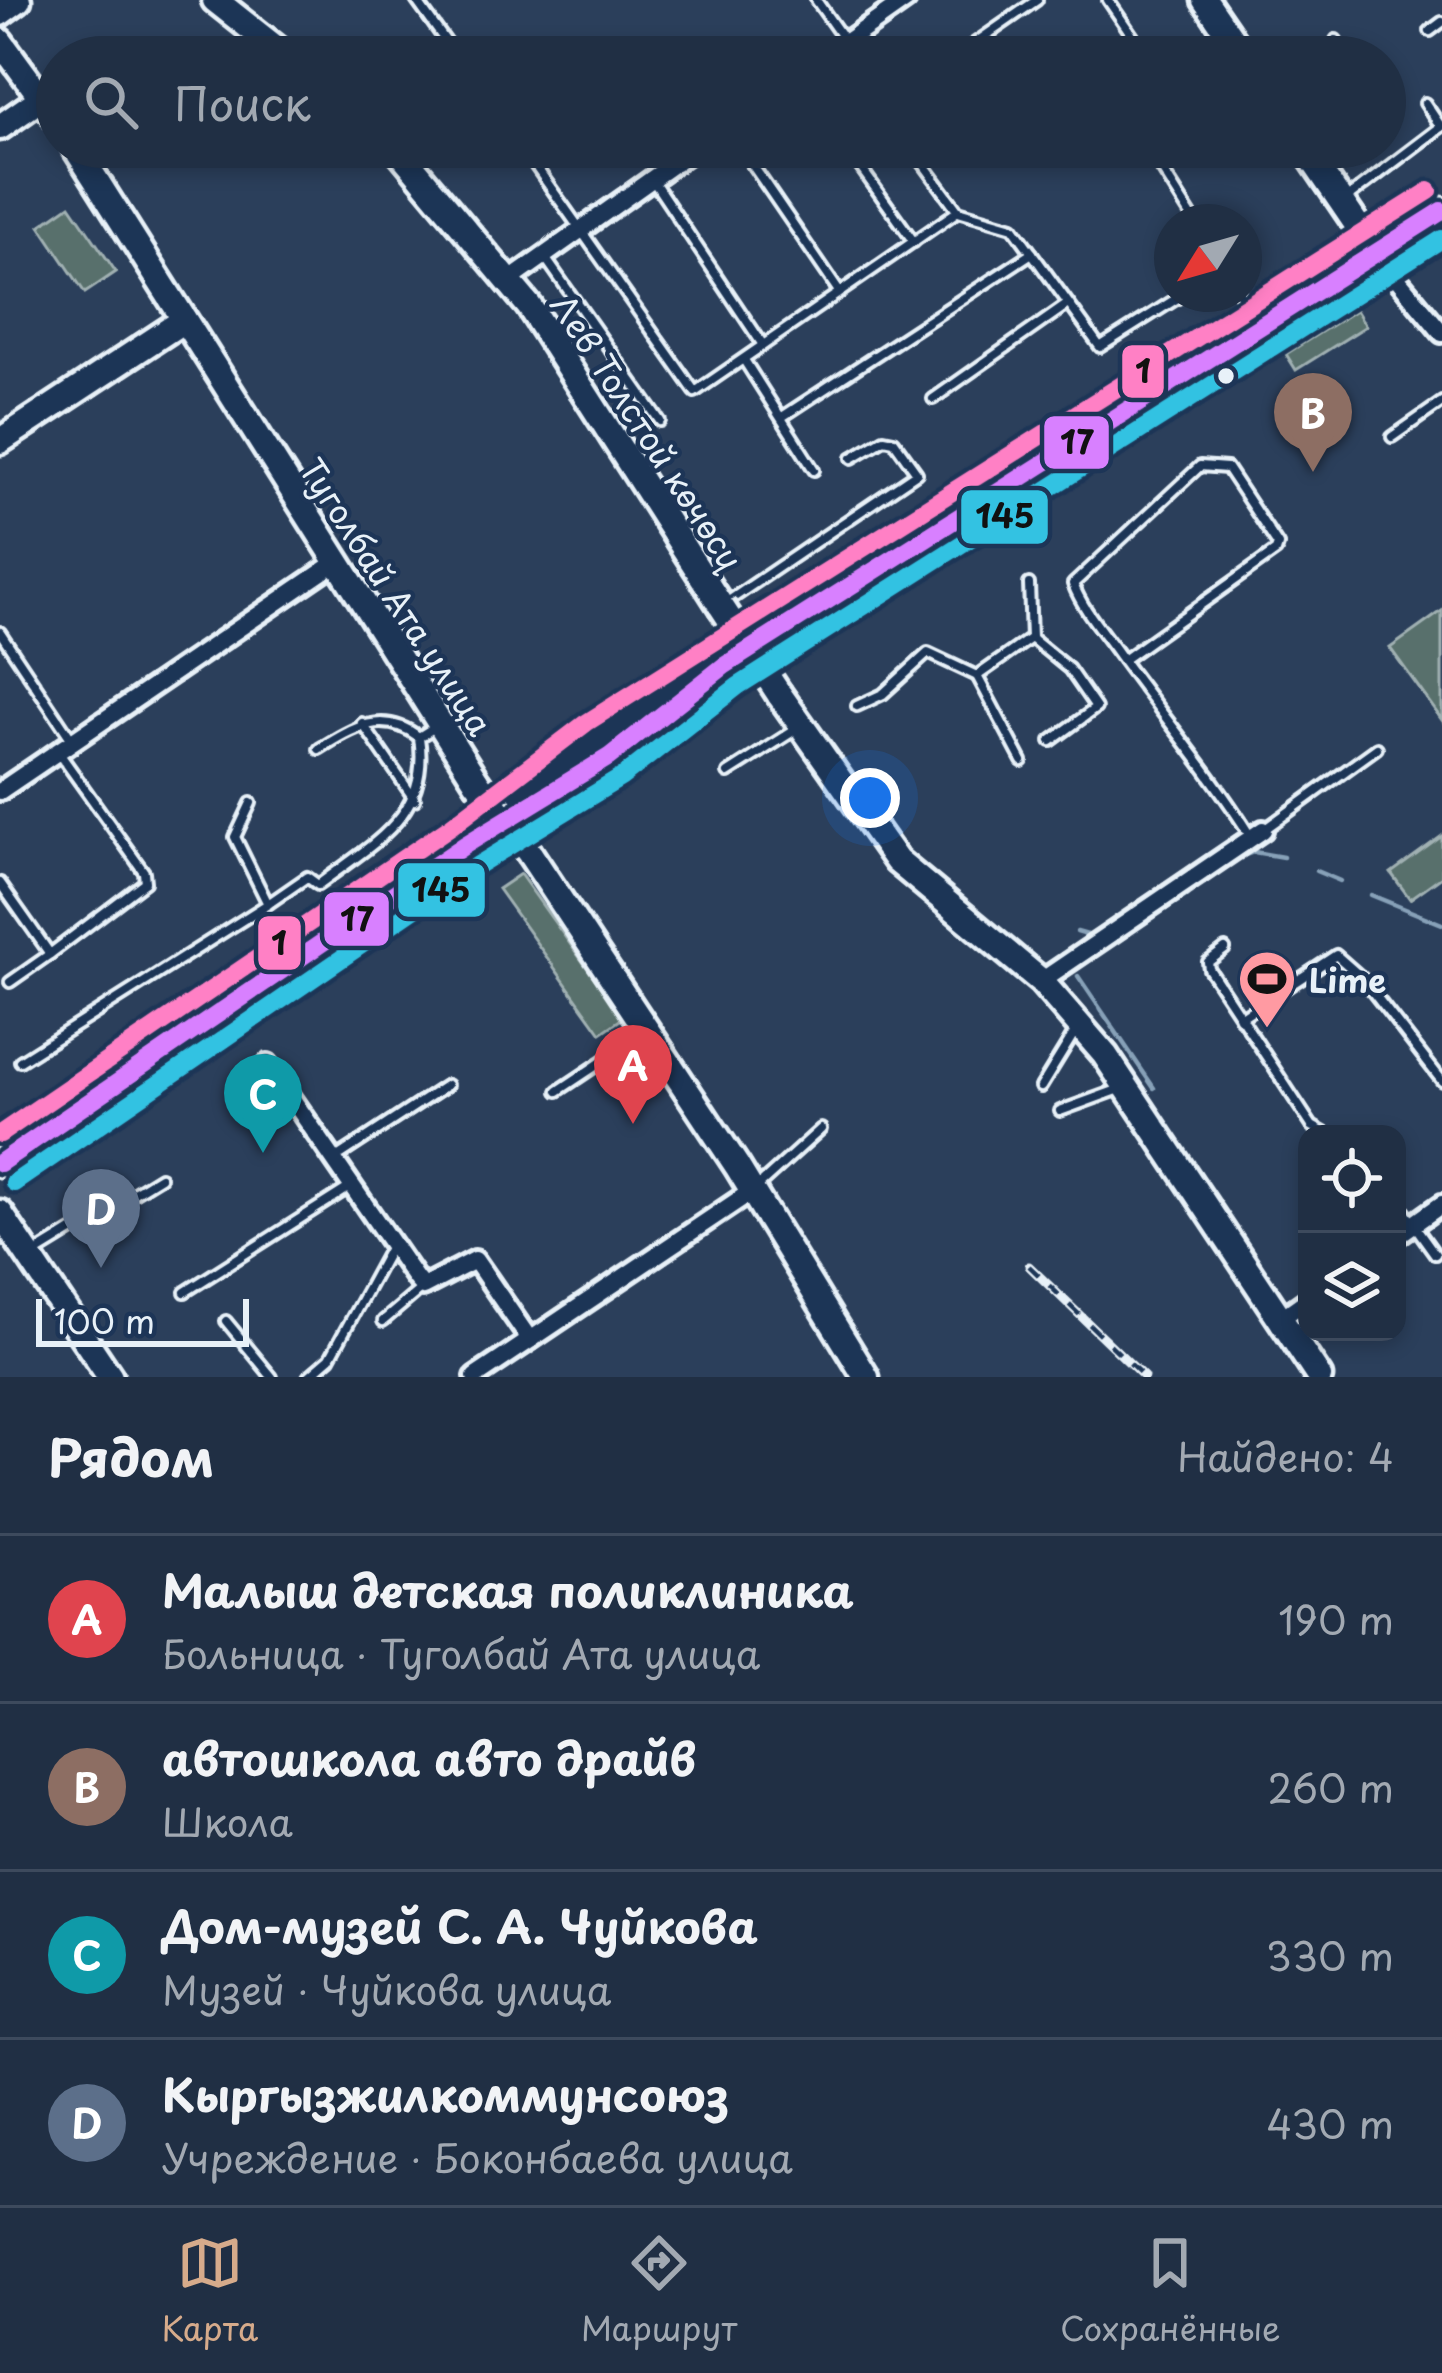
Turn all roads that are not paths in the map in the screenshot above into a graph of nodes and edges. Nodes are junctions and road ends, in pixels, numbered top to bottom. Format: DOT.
graph roads {
  1 [pos="18,0"];
  2 [pos="214,0"];
  3 [pos="416,0"];
  4 [pos="816,0"];
  5 [pos="906,0"];
  6 [pos="1037,0"];
  7 [pos="1108,0"];
  8 [pos="1205,0"];
  9 [pos="0,13"];
  10 [pos="1442,22"];
  11 [pos="1224,28"];
  12 [pos="1430,31"];
  13 [pos="260,36"];
  14 [pos="442,36"];
  15 [pos="836,36"];
  16 [pos="864,36"];
  17 [pos="985,36"];
  18 [pos="1133,36"];
  19 [pos="1214,36"];
  20 [pos="1230,36"];
  21 [pos="3,45"];
  22 [pos="36,88"];
  23 [pos="36,102"];
  24 [pos="1425,104"];
  25 [pos="0,127"];
  26 [pos="1442,127"];
  27 [pos="1406,153"];
  28 [pos="88,168"];
  29 [pos="414,168"];
  30 [pos="538,168"];
  31 [pos="667,168"];
  32 [pos="754,168"];
  33 [pos="861,168"];
  34 [pos="926,168"];
  35 [pos="1161,168"];
  36 [pos="1318,168"];
  37 [pos="1386,168"];
  38 [pos="651,179"];
  39 [pos="1341,201"];
  40 [pos="1184,204"];
  41 [pos="958,211"];
  42 [pos="1442,211"];
  43 [pos="581,228"];
  44 [pos="914,242"];
  45 [pos="1032,253"];
  46 [pos="1376,253"];
  47 [pos="544,255"];
  48 [pos="510,280"];
  49 [pos="840,293"];
  50 [pos="1068,304"];
  51 [pos="1155,312"];
  52 [pos="1252,312"];
  53 [pos="184,320"];
  54 [pos="1262,326"];
  55 [pos="1442,333"];
  56 [pos="763,345"];
  57 [pos="743,359"];
  58 [pos="933,399"];
  59 [pos="1442,403"];
  60 [pos="782,417"];
  61 [pos="660,421"];
  62 [pos="1392,437"];
  63 [pos="0,441"];
  64 [pos="852,458"];
  65 [pos="814,470"];
  66 [pos="335,562"];
  67 [pos="1028,584"];
  68 [pos="721,606"];
  69 [pos="0,632"];
  70 [pos="1031,638"];
  71 [pos="1123,660"];
  72 [pos="976,676"];
  73 [pos="857,706"];
  74 [pos="362,723"];
  75 [pos="801,726"];
  76 [pos="429,731"];
  77 [pos="1051,741"];
  78 [pos="66,746"];
  79 [pos="1377,748"];
  80 [pos="319,749"];
  81 [pos="1022,761"];
  82 [pos="728,773"];
  83 [pos="0,791"];
  84 [pos="416,801"];
  85 [pos="251,803"];
  86 [pos="1258,834"];
  87 [pos="0,884"];
  88 [pos="268,904"];
  89 [pos="1226,949"];
  90 [pos="50,954"];
  91 [pos="1041,981"];
  92 [pos="10,982"];
  93 [pos="1240,1018"];
  94 [pos="1080,1024"];
  95 [pos="648,1031"];
  96 [pos="20,1061"];
  97 [pos="268,1064"];
  98 [pos="1442,1081"];
  99 [pos="447,1085"];
  100 [pos="1125,1086"];
  101 [pos="1041,1087"];
  102 [pos="558,1091"];
  103 [pos="1060,1111"];
  104 [pos="1311,1125"];
  105 [pos="821,1129"];
  106 [pos="333,1160"];
  107 [pos="0,1163"];
  108 [pos="160,1177"];
  109 [pos="351,1186"];
  110 [pos="752,1191"];
  111 [pos="1442,1204"];
  112 [pos="0,1213"];
  113 [pos="1406,1213"];
  114 [pos="1414,1224"];
  115 [pos="1401,1233"];
  116 [pos="392,1244"];
  117 [pos="15,1248"];
  118 [pos="1435,1254"];
  119 [pos="423,1287"];
  120 [pos="184,1292"];
  121 [pos="1298,1306"];
  122 [pos="1280,1319"];
  123 [pos="226,1321"];
  124 [pos="383,1321"];
  125 [pos="530,1340"];
  126 [pos="110,1377"];
  127 [pos="272,1377"];
  128 [pos="308,1377"];
  129 [pos="475,1377"];
  130 [pos="866,1377"];
  131 [pos="1319,1377"];
  1 -- 9 [label="main road"];
  2 -- 13 [label="main road"];
  3 -- 14 [label="lane"];
  4 -- 15 [label="lane"];
  5 -- 16 [label="street"];
  6 -- 17 [label="lane"];
  7 -- 18 [label="lane"];
  8 -- 11 [label="main road"];
  10 -- 12 [label="lane"];
  11 -- 19 [label="lane"];
  11 -- 20 [label="main road"];
  21 -- 22 [label="main road"];
  23 -- 25 [label="main road"];
  24 -- 26 [label="lane"];
  26 -- 27 [label="lane"];
  28 -- 53 [label="main road, Туголбай Ата улица"];
  29 -- 48 [label="main road, Лев Толстой көчөсү"];
  30 -- 43 [label="lane"];
  31 -- 38 [label="street"];
  32 -- 49 [label="lane"];
  33 -- 44 [label="lane"];
  34 -- 41 [label="lane"];
  35 -- 40 [label="lane"];
  36 -- 39 [label="main road"];
  37 -- 39 [label="lane"];
  38 -- 43 [label="street"];
  38 -- 56 [label="lane"];
  39 -- 46 [label="main road"];
  41 -- 44 [label="lane"];
  41 -- 45 [label="lane"];
  42 -- 46 [label="main road"];
  43 -- 47 [label="street"];
  43 -- 57 [label="lane"];
  44 -- 49 [label="lane"];
  45 -- 50 [label="lane"];
  45 -- 60 [label="lane"];
  46 -- 54 [label="main road"];
  46 -- 55 [label="street"];
  47 -- 48 [label="street"];
  47 -- 61 [label="lane"];
  48 -- 68 [label="main road, Лев Толстой көчөсү"];
  49 -- 56 [label="lane"];
  50 -- 51 [label="lane"];
  50 -- 58 [label="lane"];
  52 -- 54 [label="lane"];
  53 -- 63 [label="main road"];
  53 -- 66 [label="main road, Туголбай Ата улица"];
  54 -- 107 [label="main road"];
  56 -- 57 [label="lane"];
  57 -- 60 [label="lane"];
  59 -- 62 [label="lane"];
  60 -- 65 [label="lane"];
  64 -- 68 [label="lane"];
  66 -- 76 [label="main road, Туголбай Ата улица"];
  66 -- 78 [label="street"];
  67 -- 70 [label="lane"];
  68 -- 75 [label="main road, Лев Толстой көчөсү, bridge"];
  69 -- 78 [label="lane"];
  70 -- 72 [label="lane"];
  70 -- 77 [label="lane"];
  71 -- 71 [label="lane"];
  71 -- 86 [label="lane"];
  72 -- 73 [label="lane"];
  72 -- 81 [label="lane"];
  74 -- 76 [label="lane"];
  74 -- 80 [label="lane"];
  74 -- 84 [label="lane"];
  75 -- 82 [label="lane"];
  75 -- 91 [label="main road, Лев Толстой көчөсү"];
  76 -- 84 [label="lane"];
  76 -- 95 [label="main road, Туголбай Ата улица, bridge"];
  78 -- 83 [label="street"];
  78 -- 90 [label="lane"];
  79 -- 86 [label="lane"];
  84 -- 88 [label="lane"];
  85 -- 88 [label="lane"];
  86 -- 91 [label="street"];
  87 -- 90 [label="lane"];
  88 -- 96 [label="lane"];
  89 -- 93 [label="lane"];
  90 -- 92 [label="lane"];
  91 -- 94 [label="main road, Лев Толстой көчөсү"];
  93 -- 98 [label="lane"];
  93 -- 104 [label="lane"];
  94 -- 100 [label="main road, Лев Толстой көчөсү"];
  94 -- 101 [label="lane"];
  95 -- 102 [label="lane"];
  95 -- 110 [label="main road, Туголбай Ата улица"];
  97 -- 106 [label="street"];
  99 -- 106 [label="lane"];
  100 -- 103 [label="lane"];
  100 -- 122 [label="main road, Лев Толстой көчөсү"];
  105 -- 110 [label="lane"];
  106 -- 109 [label="street"];
  108 -- 117 [label="lane"];
  109 -- 116 [label="street"];
  109 -- 120 [label="lane"];
  110 -- 125 [label="street"];
  110 -- 130 [label="main road, Туголбай Ата улица"];
  111 -- 114 [label="street"];
  112 -- 117 [label="main road"];
  113 -- 114 [label="lane"];
  114 -- 115 [label="street"];
  114 -- 118 [label="lane"];
  116 -- 119 [label="street"];
  116 -- 128 [label="lane"];
  117 -- 126 [label="main road"];
  119 -- 124 [label="lane"];
  119 -- 125 [label="street"];
  121 -- 122 [label="street"];
  122 -- 131 [label="main road, Лев Толстой көчөсү"];
  123 -- 127 [label="lane"];
  125 -- 129 [label="street"];
}
